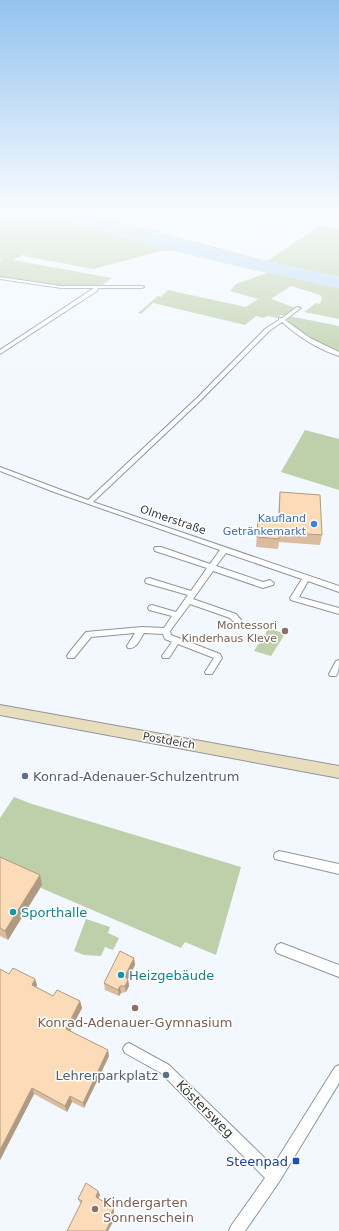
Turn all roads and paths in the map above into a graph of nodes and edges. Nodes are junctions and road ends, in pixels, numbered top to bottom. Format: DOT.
graph roads {
  1 [pos="0,278"];
  2 [pos="96,287"];
  3 [pos="142,287"];
  4 [pos="299,308"];
  5 [pos="281,320"];
  6 [pos="0,352"];
  7 [pos="339,354"];
  8 [pos="0,469"];
  9 [pos="89,502"];
  10 [pos="158,549"];
  11 [pos="225,549"];
  12 [pos="213,567"];
  13 [pos="306,578"];
  14 [pos="149,581"];
  15 [pos="270,583"];
  16 [pos="339,590"];
  17 [pos="190,598"];
  18 [pos="152,608"];
  19 [pos="339,612"];
  20 [pos="178,615"];
  21 [pos="237,620"];
  22 [pos="142,630"];
  23 [pos="166,631"];
  24 [pos="177,640"];
  25 [pos="131,646"];
  26 [pos="71,656"];
  27 [pos="166,656"];
  28 [pos="339,663"];
  29 [pos="209,672"];
  30 [pos="334,674"];
  31 [pos="0,710"];
  32 [pos="339,772"];
  33 [pos="279,856"];
  34 [pos="339,869"];
  35 [pos="281,949"];
  36 [pos="339,971"];
  37 [pos="129,1049"];
  38 [pos="339,1071"];
  39 [pos="274,1177"];
  40 [pos="236,1231"];
  1 -- 2 [label="street"];
  2 -- 3 [label="street"];
  2 -- 6 [label="street"];
  4 -- 5 [label="street"];
  5 -- 7 [label="street"];
  5 -- 9 [label="street"];
  8 -- 9 [label="street, Olmerstraße"];
  9 -- 11 [label="street, Olmerstraße"];
  10 -- 12 [label="street"];
  11 -- 12 [label="street"];
  11 -- 13 [label="street, Olmerstraße"];
  12 -- 15 [label="street"];
  12 -- 17 [label="street"];
  13 -- 16 [label="street, Olmerstraße"];
  13 -- 19 [label="street"];
  14 -- 17 [label="street"];
  17 -- 20 [label="street"];
  17 -- 21 [label="street"];
  18 -- 20 [label="street"];
  20 -- 23 [label="street"];
  22 -- 23 [label="street"];
  22 -- 25 [label="street"];
  22 -- 26 [label="street"];
  23 -- 24 [label="street"];
  24 -- 27 [label="street"];
  24 -- 29 [label="street"];
  28 -- 30 [label="street"];
  31 -- 32 [label="main road, Postdeich"];
  33 -- 34 [label="street"];
  35 -- 36 [label="street"];
  37 -- 39 [label="street, Köstersweg"];
  38 -- 39 [label="street"];
  39 -- 40 [label="street"];
}
